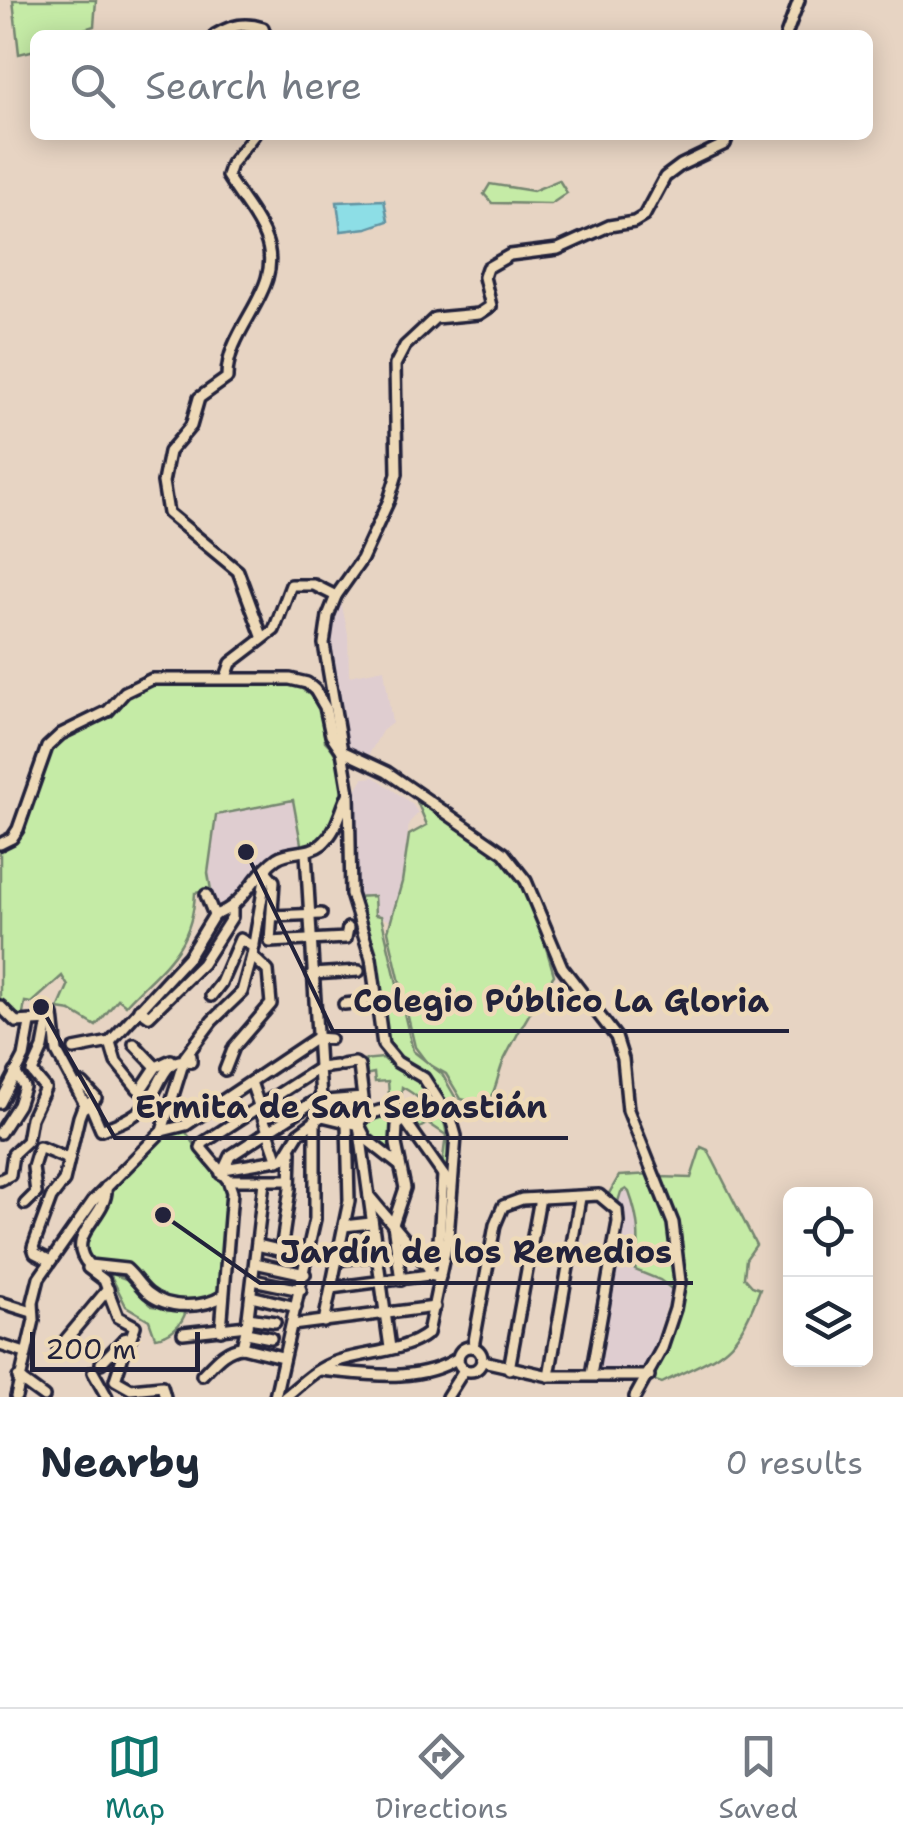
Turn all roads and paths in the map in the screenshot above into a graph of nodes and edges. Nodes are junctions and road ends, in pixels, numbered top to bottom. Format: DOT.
graph roads {
  1 [pos="799,0"];
  2 [pos="224,30"];
  3 [pos="264,30"];
  4 [pos="788,30"];
  5 [pos="250,140"];
  6 [pos="726,140"];
  7 [pos="336,596"];
  8 [pos="262,636"];
  9 [pos="226,678"];
  10 [pos="342,751"];
  11 [pos="349,792"];
  12 [pos="0,844"];
  13 [pos="306,852"];
  14 [pos="267,870"];
  15 [pos="320,886"];
  16 [pos="308,887"];
  17 [pos="206,895"];
  18 [pos="232,910"];
  19 [pos="309,914"];
  20 [pos="321,914"];
  21 [pos="214,915"];
  22 [pos="272,916"];
  23 [pos="348,928"];
  24 [pos="310,939"];
  25 [pos="253,952"];
  26 [pos="359,971"];
  27 [pos="312,974"];
  28 [pos="210,996"];
  29 [pos="364,1002"];
  30 [pos="344,1004"];
  31 [pos="0,1006"];
  32 [pos="139,1009"];
  33 [pos="53,1014"];
  34 [pos="30,1023"];
  35 [pos="316,1038"];
  36 [pos="330,1039"];
  37 [pos="110,1042"];
  38 [pos="134,1044"];
  39 [pos="74,1049"];
  40 [pos="188,1059"];
  41 [pos="156,1067"];
  42 [pos="319,1068"];
  43 [pos="226,1070"];
  44 [pos="16,1072"];
  45 [pos="251,1082"];
  46 [pos="321,1099"];
  47 [pos="91,1103"];
  48 [pos="0,1104"];
  49 [pos="260,1107"];
  50 [pos="424,1115"];
  51 [pos="331,1116"];
  52 [pos="315,1120"];
  53 [pos="347,1123"];
  54 [pos="359,1125"];
  55 [pos="162,1131"];
  56 [pos="0,1132"];
  57 [pos="267,1132"];
  58 [pos="291,1151"];
  59 [pos="68,1159"];
  60 [pos="278,1162"];
  61 [pos="400,1164"];
  62 [pos="224,1174"];
  63 [pos="443,1175"];
  64 [pos="0,1180"];
  65 [pos="290,1180"];
  66 [pos="264,1182"];
  67 [pos="451,1186"];
  68 [pos="106,1187"];
  69 [pos="36,1194"];
  70 [pos="51,1198"];
  71 [pos="540,1198"];
  72 [pos="580,1198"];
  73 [pos="368,1199"];
  74 [pos="349,1201"];
  75 [pos="25,1204"];
  76 [pos="371,1223"];
  77 [pos="393,1224"];
  78 [pos="344,1226"];
  79 [pos="257,1245"];
  80 [pos="280,1250"];
  81 [pos="376,1255"];
  82 [pos="308,1256"];
  83 [pos="48,1260"];
  84 [pos="337,1260"];
  85 [pos="255,1263"];
  86 [pos="89,1265"];
  87 [pos="304,1274"];
  88 [pos="433,1274"];
  89 [pos="253,1280"];
  90 [pos="401,1280"];
  91 [pos="381,1284"];
  92 [pos="106,1285"];
  93 [pos="331,1288"];
  94 [pos="301,1290"];
  95 [pos="223,1296"];
  96 [pos="251,1296"];
  97 [pos="0,1302"];
  98 [pos="296,1307"];
  99 [pos="435,1307"];
  100 [pos="32,1312"];
  101 [pos="385,1313"];
  102 [pos="276,1322"];
  103 [pos="324,1322"];
  104 [pos="292,1325"];
  105 [pos="247,1326"];
  106 [pos="221,1330"];
  107 [pos="183,1333"];
  108 [pos="271,1338"];
  109 [pos="124,1340"];
  110 [pos="0,1345"];
  111 [pos="242,1347"];
  112 [pos="473,1347"];
  113 [pos="58,1348"];
  114 [pos="390,1348"];
  115 [pos="25,1353"];
  116 [pos="282,1357"];
  117 [pos="458,1358"];
  118 [pos="483,1361"];
  119 [pos="102,1363"];
  120 [pos="509,1369"];
  121 [pos="318,1370"];
  122 [pos="464,1370"];
  123 [pos="93,1372"];
  124 [pos="202,1375"];
  125 [pos="591,1375"];
  126 [pos="549,1376"];
  127 [pos="649,1376"];
  128 [pos="18,1378"];
  129 [pos="119,1385"];
  130 [pos="280,1393"];
  131 [pos="16,1397"];
  132 [pos="44,1397"];
  133 [pos="110,1397"];
  134 [pos="165,1397"];
  135 [pos="447,1397"];
  136 [pos="635,1397"];
  1 -- 4 [label="street"];
  2 -- 3 [label="street"];
  5 -- 8 [label="street"];
  6 -- 7 [label="street"];
  7 -- 8 [label="street"];
  7 -- 10 [label="street"];
  8 -- 9 [label="street"];
  9 -- 10 [label="street"];
  9 -- 12 [label="street"];
  10 -- 11 [label="street"];
  10 -- 127 [label="street"];
  11 -- 13 [label="street"];
  11 -- 67 [label="street"];
  13 -- 14 [label="street"];
  13 -- 16 [label="street"];
  14 -- 18 [label="street"];
  14 -- 22 [label="street"];
  14 -- 25 [label="street"];
  15 -- 16 [label="street"];
  16 -- 19 [label="street"];
  17 -- 21 [label="street"];
  18 -- 21 [label="street"];
  18 -- 32 [label="street"];
  19 -- 20 [label="street"];
  19 -- 22 [label="street"];
  19 -- 24 [label="street"];
  21 -- 32 [label="street"];
  22 -- 24 [label="street"];
  23 -- 24 [label="street"];
  24 -- 27 [label="street"];
  25 -- 28 [label="street"];
  25 -- 40 [label="street"];
  25 -- 43 [label="street"];
  26 -- 27 [label="street"];
  27 -- 35 [label="street"];
  29 -- 30 [label="street"];
  31 -- 34 [label="street"];
  32 -- 37 [label="street"];
  33 -- 34 [label="street"];
  33 -- 47 [label="street"];
  33 -- 64 [label="street"];
  34 -- 44 [label="street"];
  35 -- 36 [label="street"];
  35 -- 42 [label="street"];
  35 -- 45 [label="street"];
  37 -- 39 [label="street"];
  37 -- 41 [label="street"];
  38 -- 41 [label="street"];
  40 -- 41 [label="street"];
  40 -- 47 [label="street"];
  40 -- 55 [label="street"];
  42 -- 46 [label="street"];
  42 -- 46 [label="street"];
  42 -- 49 [label="street"];
  44 -- 48 [label="street"];
  44 -- 56 [label="street"];
  45 -- 49 [label="street"];
  45 -- 55 [label="street"];
  46 -- 51 [label="street"];
  46 -- 57 [label="street"];
  47 -- 59 [label="street"];
  49 -- 57 [label="street"];
  49 -- 62 [label="street"];
  50 -- 54 [label="street"];
  51 -- 52 [label="street"];
  51 -- 53 [label="street"];
  52 -- 58 [label="street"];
  52 -- 82 [label="street"];
  53 -- 54 [label="street"];
  53 -- 74 [label="street"];
  54 -- 61 [label="street"];
  54 -- 73 [label="street"];
  55 -- 68 [label="street"];
  57 -- 60 [label="street"];
  57 -- 62 [label="street"];
  58 -- 60 [label="street"];
  58 -- 65 [label="street"];
  59 -- 69 [label="street"];
  59 -- 70 [label="street"];
  60 -- 62 [label="street"];
  61 -- 63 [label="street"];
  61 -- 77 [label="street"];
  62 -- 66 [label="street"];
  62 -- 95 [label="street"];
  63 -- 67 [label="street"];
  63 -- 88 [label="street"];
  65 -- 66 [label="street"];
  65 -- 80 [label="street"];
  66 -- 79 [label="street"];
  67 -- 88 [label="street"];
  68 -- 83 [label="street"];
  68 -- 86 [label="street"];
  69 -- 70 [label="street"];
  69 -- 75 [label="street"];
  70 -- 83 [label="street"];
  71 -- 72 [label="street"];
  71 -- 112 [label="street"];
  71 -- 120 [label="street"];
  72 -- 125 [label="street"];
  72 -- 126 [label="street"];
  73 -- 74 [label="street"];
  73 -- 76 [label="street"];
  73 -- 77 [label="street"];
  74 -- 78 [label="street"];
  76 -- 78 [label="street"];
  76 -- 81 [label="street"];
  77 -- 88 [label="street"];
  77 -- 90 [label="street"];
  78 -- 84 [label="street"];
  79 -- 80 [label="street"];
  79 -- 85 [label="street"];
  80 -- 82 [label="street"];
  81 -- 84 [label="street"];
  81 -- 91 [label="street"];
  82 -- 87 [label="street"];
  83 -- 100 [label="street"];
  84 -- 93 [label="street"];
  85 -- 87 [label="street"];
  85 -- 89 [label="street"];
  86 -- 92 [label="street"];
  86 -- 95 [label="street"];
  87 -- 94 [label="street"];
  88 -- 90 [label="street"];
  88 -- 99 [label="street"];
  89 -- 94 [label="street"];
  89 -- 96 [label="street"];
  90 -- 91 [label="street"];
  91 -- 93 [label="street"];
  91 -- 101 [label="street"];
  92 -- 109 [label="street"];
  92 -- 113 [label="street"];
  93 -- 103 [label="street"];
  94 -- 98 [label="street"];
  95 -- 106 [label="street"];
  96 -- 98 [label="street"];
  96 -- 105 [label="street"];
  97 -- 100 [label="street"];
  98 -- 104 [label="street"];
  99 -- 101 [label="street"];
  99 -- 114 [label="street"];
  100 -- 115 [label="street"];
  101 -- 103 [label="street"];
  101 -- 114 [label="street"];
  102 -- 105 [label="street"];
  103 -- 104 [label="street"];
  104 -- 116 [label="street"];
  105 -- 106 [label="street"];
  105 -- 108 [label="street"];
  105 -- 111 [label="street"];
  106 -- 107 [label="street"];
  109 -- 119 [label="street"];
  109 -- 129 [label="street"];
  110 -- 115 [label="street"];
  111 -- 116 [label="street"];
  111 -- 124 [label="street"];
  112 -- 117 [label="street"];
  112 -- 118 [label="street"];
  114 -- 121 [label="street"];
  115 -- 128 [label="street"];
  116 -- 130 [label="street"];
  117 -- 121 [label="street"];
  117 -- 122 [label="street"];
  118 -- 120 [label="street"];
  118 -- 122 [label="street"];
  120 -- 126 [label="street"];
  121 -- 130 [label="street"];
  122 -- 135 [label="street"];
  123 -- 133 [label="street"];
  125 -- 126 [label="street"];
  125 -- 127 [label="street"];
  127 -- 136 [label="street"];
  128 -- 131 [label="street"];
  128 -- 132 [label="street"];
  129 -- 133 [label="street"];
  129 -- 134 [label="street"];
}
